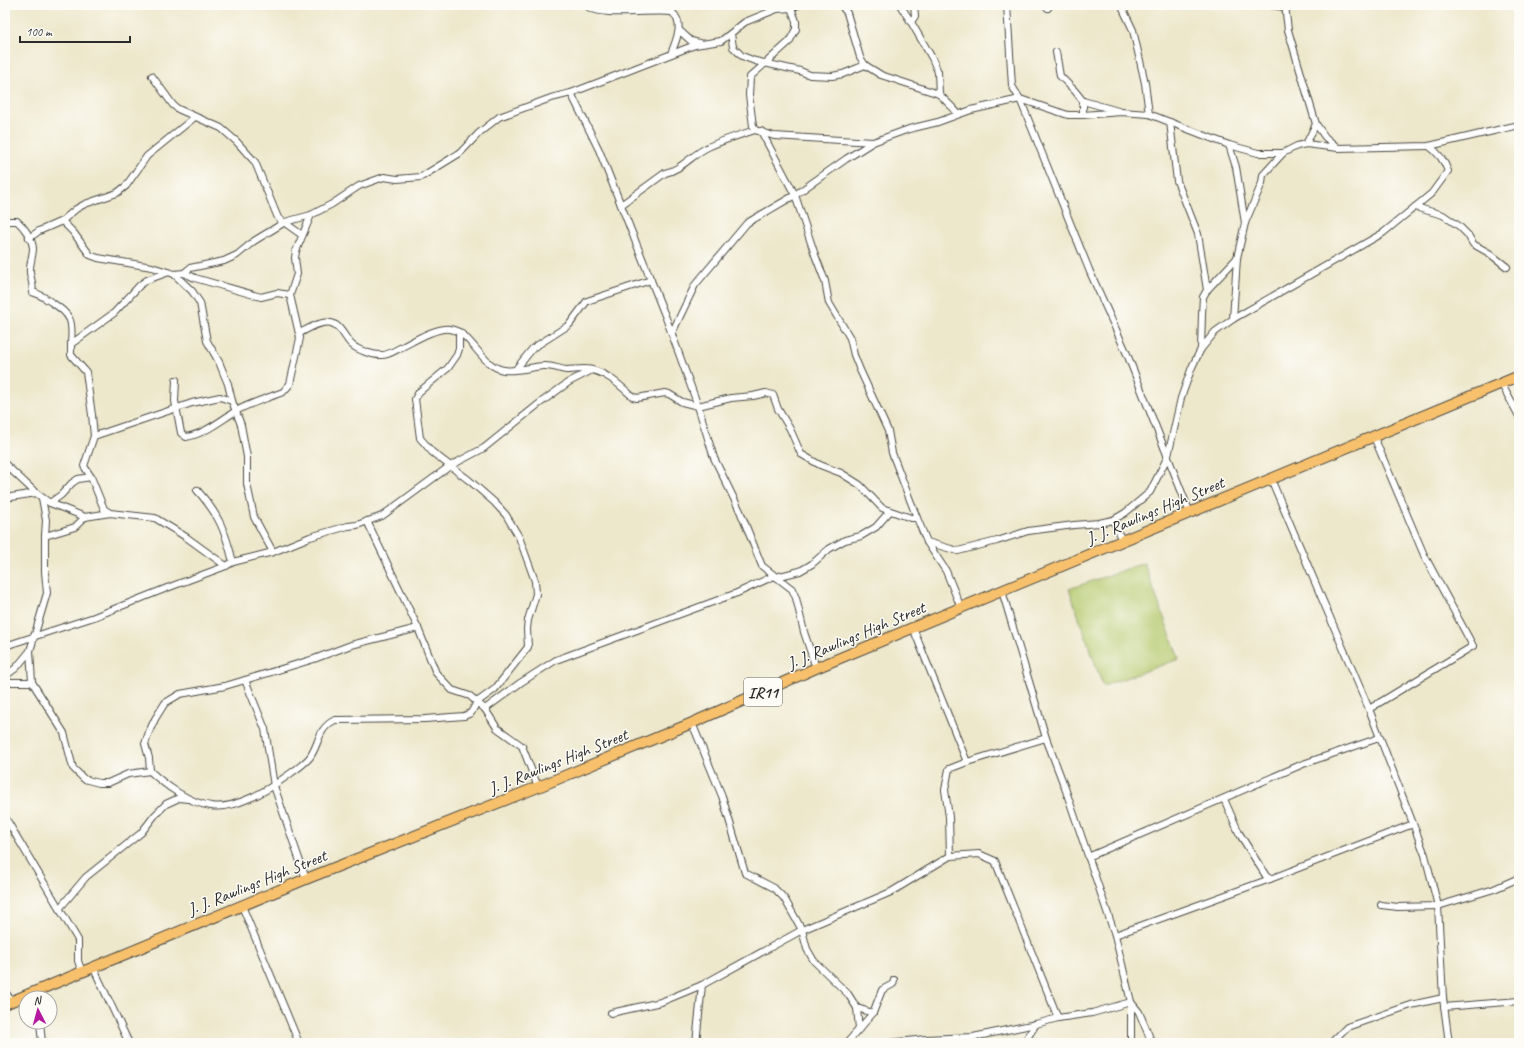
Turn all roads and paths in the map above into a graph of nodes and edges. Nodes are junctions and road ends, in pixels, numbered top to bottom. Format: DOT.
graph roads {
  1 [pos="586,5"];
  2 [pos="798,5"];
  3 [pos="841,5"];
  4 [pos="900,5"];
  5 [pos="914,5"];
  6 [pos="1007,5"];
  7 [pos="1121,5"];
  8 [pos="1270,5"];
  9 [pos="1285,6"];
  10 [pos="791,8"];
  11 [pos="911,22"];
  12 [pos="680,31"];
  13 [pos="731,34"];
  14 [pos="702,43"];
  15 [pos="1056,52"];
  16 [pos="671,54"];
  17 [pos="764,63"];
  18 [pos="865,65"];
  19 [pos="152,76"];
  20 [pos="571,93"];
  21 [pos="939,94"];
  22 [pos="1020,99"];
  23 [pos="1083,100"];
  24 [pos="1121,112"];
  25 [pos="958,114"];
  26 [pos="1149,114"];
  27 [pos="1083,115"];
  28 [pos="195,117"];
  29 [pos="1170,122"];
  30 [pos="1316,124"];
  31 [pos="1519,125"];
  32 [pos="758,131"];
  33 [pos="873,142"];
  34 [pos="1306,144"];
  35 [pos="1229,145"];
  36 [pos="1429,146"];
  37 [pos="1338,148"];
  38 [pos="1283,153"];
  39 [pos="795,195"];
  40 [pos="621,205"];
  41 [pos="1415,207"];
  42 [pos="311,215"];
  43 [pos="5,220"];
  44 [pos="62,221"];
  45 [pos="285,222"];
  46 [pos="1245,223"];
  47 [pos="302,235"];
  48 [pos="29,238"];
  49 [pos="1237,258"];
  50 [pos="1507,267"];
  51 [pos="171,273"];
  52 [pos="184,273"];
  53 [pos="651,280"];
  54 [pos="1208,290"];
  55 [pos="290,295"];
  56 [pos="1233,319"];
  57 [pos="458,332"];
  58 [pos="300,333"];
  59 [pos="672,333"];
  60 [pos="71,344"];
  61 [pos="473,346"];
  62 [pos="459,349"];
  63 [pos="1202,349"];
  64 [pos="516,369"];
  65 [pos="592,370"];
  66 [pos="1519,376"];
  67 [pos="176,380"];
  68 [pos="1501,383"];
  69 [pos="232,402"];
  70 [pos="698,406"];
  71 [pos="176,408"];
  72 [pos="237,411"];
  73 [pos="1519,416"];
  74 [pos="94,436"];
  75 [pos="1374,437"];
  76 [pos="1168,456"];
  77 [pos="5,464"];
  78 [pos="450,466"];
  79 [pos="90,477"];
  80 [pos="1271,480"];
  81 [pos="197,490"];
  82 [pos="36,493"];
  83 [pos="5,498"];
  84 [pos="42,498"];
  85 [pos="50,503"];
  86 [pos="890,511"];
  87 [pos="110,513"];
  88 [pos="1190,513"];
  89 [pos="84,517"];
  90 [pos="917,518"];
  91 [pos="1113,520"];
  92 [pos="367,521"];
  93 [pos="45,536"];
  94 [pos="1122,541"];
  95 [pos="927,542"];
  96 [pos="273,552"];
  97 [pos="233,562"];
  98 [pos="226,566"];
  99 [pos="775,577"];
  100 [pos="1002,591"];
  101 [pos="961,608"];
  102 [pos="418,628"];
  103 [pos="914,628"];
  104 [pos="34,637"];
  105 [pos="5,646"];
  106 [pos="30,651"];
  107 [pos="816,668"];
  108 [pos="5,676"];
  109 [pos="245,680"];
  110 [pos="5,682"];
  111 [pos="32,682"];
  112 [pos="477,702"];
  113 [pos="485,709"];
  114 [pos="1369,709"];
  115 [pos="692,723"];
  116 [pos="1046,738"];
  117 [pos="1379,738"];
  118 [pos="967,762"];
  119 [pos="150,771"];
  120 [pos="274,786"];
  121 [pos="538,787"];
  122 [pos="190,799"];
  123 [pos="1224,799"];
  124 [pos="5,817"];
  125 [pos="1413,824"];
  126 [pos="950,856"];
  127 [pos="1088,857"];
  128 [pos="1519,878"];
  129 [pos="306,879"];
  130 [pos="1270,880"];
  131 [pos="1381,904"];
  132 [pos="242,906"];
  133 [pos="1438,906"];
  134 [pos="60,909"];
  135 [pos="802,930"];
  136 [pos="1115,935"];
  137 [pos="93,967"];
  138 [pos="82,972"];
  139 [pos="894,980"];
  140 [pos="702,985"];
  141 [pos="44,990"];
  142 [pos="5,992"];
  143 [pos="1443,998"];
  144 [pos="18,999"];
  145 [pos="1519,1001"];
  146 [pos="8,1002"];
  147 [pos="1131,1002"];
  148 [pos="1444,1007"];
  149 [pos="857,1008"];
  150 [pos="611,1013"];
  151 [pos="873,1013"];
  152 [pos="1058,1018"];
  153 [pos="1036,1024"];
  154 [pos="859,1029"];
  155 [pos="41,1030"];
  156 [pos="42,1043"];
  157 [pos="129,1043"];
  158 [pos="299,1043"];
  159 [pos="696,1043"];
  160 [pos="847,1043"];
  161 [pos="889,1043"];
  162 [pos="1024,1043"];
  163 [pos="1131,1043"];
  164 [pos="1152,1043"];
  165 [pos="1331,1043"];
  166 [pos="1449,1043"];
  1 -- 12 [label="street"];
  2 -- 10 [label="street"];
  3 -- 18 [label="street"];
  4 -- 11 [label="street"];
  5 -- 11 [label="street"];
  6 -- 22 [label="street"];
  7 -- 26 [label="street"];
  8 -- 9 [label="street"];
  9 -- 30 [label="street"];
  10 -- 13 [label="street"];
  10 -- 17 [label="street"];
  11 -- 21 [label="street"];
  12 -- 14 [label="street"];
  12 -- 16 [label="street"];
  13 -- 14 [label="street"];
  13 -- 17 [label="street"];
  14 -- 16 [label="street"];
  15 -- 23 [label="street"];
  16 -- 20 [label="street"];
  17 -- 18 [label="street"];
  17 -- 32 [label="street"];
  18 -- 21 [label="street"];
  19 -- 28 [label="street"];
  20 -- 40 [label="street"];
  20 -- 42 [label="street"];
  21 -- 25 [label="street"];
  22 -- 25 [label="street"];
  22 -- 27 [label="street"];
  22 -- 76 [label="street"];
  23 -- 24 [label="street"];
  23 -- 27 [label="street"];
  24 -- 26 [label="street"];
  24 -- 27 [label="street"];
  25 -- 33 [label="street"];
  26 -- 29 [label="street"];
  28 -- 44 [label="street"];
  28 -- 45 [label="street"];
  29 -- 35 [label="street"];
  29 -- 54 [label="street"];
  30 -- 34 [label="street"];
  30 -- 37 [label="street"];
  31 -- 36 [label="street"];
  32 -- 33 [label="street"];
  32 -- 39 [label="street"];
  32 -- 40 [label="street"];
  33 -- 39 [label="street"];
  34 -- 37 [label="street"];
  34 -- 38 [label="street"];
  35 -- 38 [label="street"];
  35 -- 46 [label="street"];
  36 -- 37 [label="street"];
  36 -- 41 [label="street"];
  38 -- 46 [label="street"];
  39 -- 59 [label="street"];
  39 -- 90 [label="street"];
  40 -- 53 [label="street"];
  41 -- 50 [label="street"];
  41 -- 56 [label="street"];
  42 -- 45 [label="street"];
  42 -- 47 [label="street"];
  43 -- 48 [label="street"];
  44 -- 48 [label="street"];
  44 -- 51 [label="street"];
  45 -- 47 [label="street"];
  45 -- 52 [label="street"];
  46 -- 49 [label="street"];
  47 -- 55 [label="street"];
  48 -- 60 [label="street"];
  49 -- 54 [label="street"];
  49 -- 56 [label="street"];
  51 -- 52 [label="street"];
  51 -- 60 [label="street"];
  51 -- 69 [label="street"];
  52 -- 55 [label="street"];
  53 -- 59 [label="street"];
  53 -- 64 [label="street"];
  54 -- 63 [label="street"];
  55 -- 58 [label="street"];
  56 -- 63 [label="street"];
  57 -- 58 [label="street"];
  57 -- 61 [label="street"];
  57 -- 62 [label="street"];
  58 -- 72 [label="street"];
  59 -- 70 [label="street"];
  60 -- 74 [label="street"];
  61 -- 62 [label="street"];
  61 -- 64 [label="street"];
  62 -- 78 [label="street"];
  63 -- 76 [label="street"];
  64 -- 65 [label="street"];
  65 -- 70 [label="street"];
  65 -- 78 [label="street"];
  66 -- 68 [label="main road, J. J. Rawlings High Street / IR11"];
  67 -- 71 [label="street"];
  68 -- 73 [label="street"];
  68 -- 75 [label="main road, J. J. Rawlings High Street / IR11"];
  69 -- 71 [label="street"];
  69 -- 72 [label="street"];
  70 -- 86 [label="street"];
  70 -- 99 [label="street"];
  71 -- 72 [label="street"];
  71 -- 74 [label="street"];
  72 -- 96 [label="street"];
  74 -- 79 [label="street"];
  75 -- 80 [label="main road, J. J. Rawlings High Street / IR11"];
  75 -- 114 [label="street"];
  76 -- 88 [label="street"];
  76 -- 91 [label="street"];
  77 -- 82 [label="street"];
  78 -- 92 [label="street"];
  78 -- 112 [label="street"];
  79 -- 85 [label="street"];
  79 -- 87 [label="street"];
  80 -- 88 [label="main road, J. J. Rawlings High Street / IR11"];
  80 -- 114 [label="street"];
  81 -- 97 [label="street"];
  82 -- 83 [label="street"];
  82 -- 84 [label="street"];
  84 -- 85 [label="street"];
  84 -- 93 [label="street"];
  85 -- 89 [label="street"];
  86 -- 90 [label="street"];
  86 -- 99 [label="street"];
  87 -- 89 [label="street"];
  87 -- 98 [label="street"];
  88 -- 94 [label="main road, J. J. Rawlings High Street / IR11"];
  89 -- 93 [label="street"];
  90 -- 95 [label="street"];
  91 -- 94 [label="street"];
  91 -- 95 [label="street"];
  92 -- 96 [label="street"];
  92 -- 102 [label="street"];
  93 -- 104 [label="street"];
  94 -- 100 [label="main road, J. J. Rawlings High Street / IR11"];
  95 -- 101 [label="street"];
  96 -- 97 [label="street"];
  97 -- 98 [label="street"];
  98 -- 104 [label="street"];
  99 -- 107 [label="street"];
  99 -- 113 [label="street"];
  100 -- 101 [label="main road, J. J. Rawlings High Street / IR11"];
  100 -- 116 [label="street"];
  101 -- 103 [label="main road, J. J. Rawlings High Street / IR11"];
  102 -- 109 [label="street"];
  102 -- 112 [label="street"];
  103 -- 107 [label="main road, J. J. Rawlings High Street / IR11"];
  103 -- 118 [label="street"];
  104 -- 105 [label="street"];
  104 -- 106 [label="street"];
  106 -- 108 [label="street"];
  106 -- 111 [label="street"];
  107 -- 115 [label="main road, J. J. Rawlings High Street / IR11"];
  109 -- 119 [label="street"];
  109 -- 120 [label="street"];
  110 -- 111 [label="street"];
  111 -- 119 [label="street"];
  112 -- 113 [label="street"];
  112 -- 120 [label="street"];
  113 -- 121 [label="street"];
  114 -- 117 [label="street"];
  115 -- 121 [label="main road, J. J. Rawlings High Street / IR11"];
  115 -- 135 [label="street"];
  116 -- 118 [label="street"];
  116 -- 127 [label="street"];
  117 -- 123 [label="street"];
  117 -- 125 [label="street"];
  118 -- 126 [label="street"];
  119 -- 122 [label="street"];
  120 -- 122 [label="street"];
  120 -- 129 [label="street"];
  121 -- 129 [label="main road, J. J. Rawlings High Street / IR11"];
  122 -- 134 [label="street"];
  123 -- 127 [label="street"];
  123 -- 130 [label="street"];
  124 -- 134 [label="street"];
  125 -- 130 [label="street"];
  125 -- 133 [label="street"];
  126 -- 135 [label="street"];
  126 -- 152 [label="street"];
  127 -- 136 [label="street"];
  128 -- 133 [label="street"];
  129 -- 132 [label="main road, J. J. Rawlings High Street / IR11"];
  130 -- 136 [label="street"];
  131 -- 133 [label="street"];
  132 -- 137 [label="main road, J. J. Rawlings High Street / IR11"];
  132 -- 158 [label="street"];
  133 -- 143 [label="street"];
  134 -- 138 [label="street"];
  135 -- 140 [label="street"];
  135 -- 149 [label="street"];
  136 -- 147 [label="street"];
  137 -- 138 [label="main road, J. J. Rawlings High Street / IR11"];
  137 -- 157 [label="street"];
  138 -- 141 [label="main road, J. J. Rawlings High Street / IR11"];
  139 -- 151 [label="street"];
  140 -- 150 [label="street"];
  140 -- 159 [label="street"];
  142 -- 146 [label="street"];
  143 -- 148 [label="street"];
  143 -- 165 [label="street"];
  144 -- 146 [label="main road, J. J. Rawlings High Street / IR11"];
  145 -- 148 [label="street"];
  147 -- 152 [label="street"];
  147 -- 163 [label="street"];
  147 -- 164 [label="street"];
  148 -- 166 [label="street"];
  149 -- 151 [label="street"];
  149 -- 154 [label="street"];
  151 -- 154 [label="street"];
  152 -- 153 [label="street"];
  153 -- 161 [label="street"];
  153 -- 162 [label="street"];
  154 -- 160 [label="street"];
  155 -- 156 [label="street"];
}
